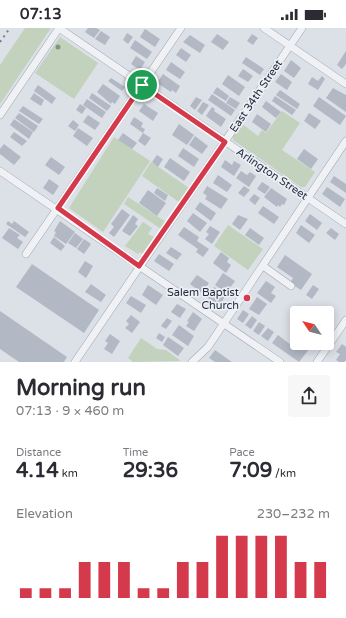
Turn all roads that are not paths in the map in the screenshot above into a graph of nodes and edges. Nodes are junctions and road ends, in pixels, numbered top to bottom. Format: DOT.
graph roads {
  1 [pos="59,28"];
  2 [pos="181,28"];
  3 [pos="264,28"];
  4 [pos="302,28"];
  5 [pos="290,46"];
  6 [pos="346,84"];
  7 [pos="142,85"];
  8 [pos="0,115"];
  9 [pos="346,141"];
  10 [pos="225,142"];
  11 [pos="0,170"];
  12 [pos="307,198"];
  13 [pos="58,208"];
  14 [pos="346,224"];
  15 [pos="26,254"];
  16 [pos="139,266"];
  17 [pos="262,266"];
  18 [pos="291,286"];
  19 [pos="346,320"];
  20 [pos="224,323"];
  21 [pos="75,362"];
  22 [pos="192,362"];
  23 [pos="280,362"];
  24 [pos="317,362"];
  1 -- 7 [label="street, Arlington Street"];
  1 -- 8 [label="street"];
  2 -- 7 [label="street"];
  3 -- 5 [label="street"];
  4 -- 5 [label="street, East 34th Street"];
  5 -- 6 [label="street"];
  5 -- 10 [label="street, East 34th Street"];
  7 -- 10 [label="street, Arlington Street"];
  7 -- 13 [label="street"];
  9 -- 12 [label="street"];
  10 -- 12 [label="street, Arlington Street"];
  10 -- 16 [label="street, East 34th Street"];
  11 -- 13 [label="street"];
  12 -- 14 [label="street, Arlington Street"];
  12 -- 17 [label="street"];
  13 -- 15 [label="street"];
  13 -- 16 [label="street"];
  16 -- 20 [label="street"];
  16 -- 21 [label="street, East 34th Street"];
  17 -- 18 [label="street"];
  17 -- 20 [label="street"];
  19 -- 24 [label="street"];
  20 -- 22 [label="street"];
  20 -- 23 [label="street"];
}
